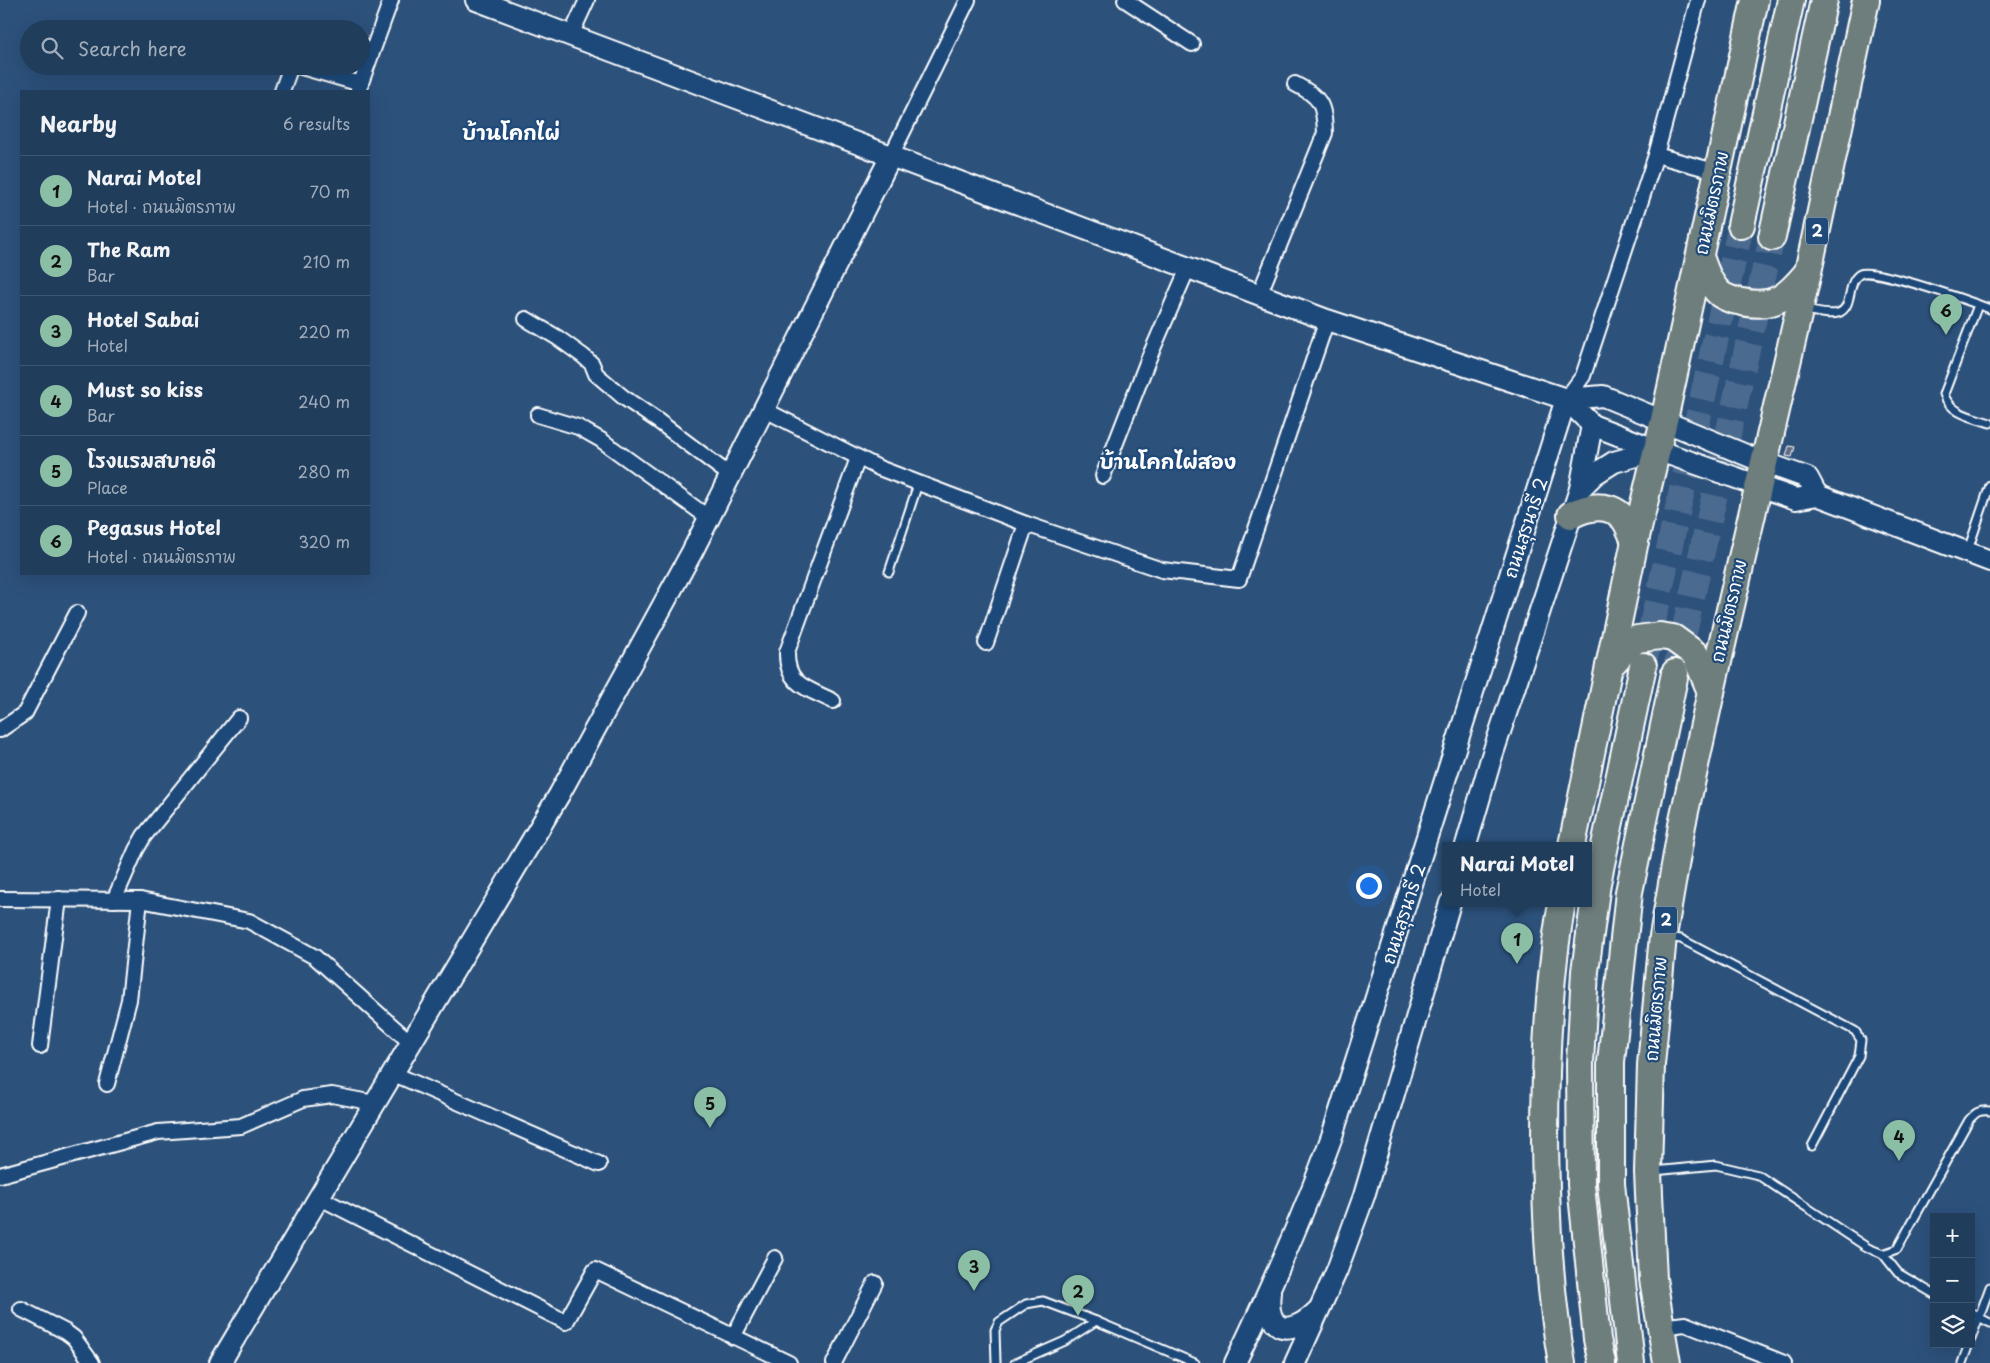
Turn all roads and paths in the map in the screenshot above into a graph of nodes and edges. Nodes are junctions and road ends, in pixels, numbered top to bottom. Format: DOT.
graph roads {
  1 [pos="391,0"];
  2 [pos="476,0"];
  3 [pos="586,0"];
  4 [pos="968,0"];
  5 [pos="1125,0"];
  6 [pos="1698,0"];
  7 [pos="1755,0"];
  8 [pos="1791,0"];
  9 [pos="1824,0"];
  10 [pos="1866,0"];
  11 [pos="571,36"];
  12 [pos="1192,44"];
  13 [pos="370,58"];
  14 [pos="288,75"];
  15 [pos="323,75"];
  16 [pos="364,75"];
  17 [pos="1295,84"];
  18 [pos="359,88"];
  19 [pos="282,90"];
  20 [pos="1656,155"];
  21 [pos="891,156"];
  22 [pos="1718,172"];
  23 [pos="1741,225"];
  24 [pos="1772,237"];
  25 [pos="1700,257"];
  26 [pos="1188,268"];
  27 [pos="1808,272"];
  28 [pos="1259,294"];
  29 [pos="1978,305"];
  30 [pos="1990,309"];
  31 [pos="1799,310"];
  32 [pos="526,319"];
  33 [pos="1327,320"];
  34 [pos="1566,399"];
  35 [pos="763,409"];
  36 [pos="538,415"];
  37 [pos="1664,420"];
  38 [pos="1990,423"];
  39 [pos="1592,425"];
  40 [pos="1658,450"];
  41 [pos="858,458"];
  42 [pos="1761,473"];
  43 [pos="730,476"];
  44 [pos="1103,476"];
  45 [pos="918,484"];
  46 [pos="1990,485"];
  47 [pos="1580,488"];
  48 [pos="1572,516"];
  49 [pos="709,518"];
  50 [pos="1026,524"];
  51 [pos="1635,541"];
  52 [pos="1967,553"];
  53 [pos="1990,561"];
  54 [pos="889,572"];
  55 [pos="77,613"];
  56 [pos="986,643"];
  57 [pos="1643,666"];
  58 [pos="1609,668"];
  59 [pos="1674,673"];
  60 [pos="1711,692"];
  61 [pos="833,701"];
  62 [pos="239,718"];
  63 [pos="0,730"];
  64 [pos="1467,842"];
  65 [pos="1573,842"];
  66 [pos="0,899"];
  67 [pos="58,899"];
  68 [pos="114,900"];
  69 [pos="140,900"];
  70 [pos="1449,907"];
  71 [pos="1561,907"];
  72 [pos="1663,936"];
  73 [pos="410,1042"];
  74 [pos="40,1046"];
  75 [pos="392,1073"];
  76 [pos="107,1084"];
  77 [pos="374,1103"];
  78 [pos="1990,1111"];
  79 [pos="1812,1146"];
  80 [pos="599,1164"];
  81 [pos="1648,1172"];
  82 [pos="0,1175"];
  83 [pos="318,1197"];
  84 [pos="1883,1254"];
  85 [pos="776,1258"];
  86 [pos="875,1283"];
  87 [pos="1990,1287"];
  88 [pos="1270,1289"];
  89 [pos="1930,1292"];
  90 [pos="21,1308"];
  91 [pos="1320,1308"];
  92 [pos="1975,1315"];
  93 [pos="1979,1317"];
  94 [pos="1096,1320"];
  95 [pos="1990,1323"];
  96 [pos="1661,1327"];
  97 [pos="1975,1328"];
  98 [pos="733,1337"];
  99 [pos="1968,1348"];
  100 [pos="223,1362"];
  101 [pos="92,1363"];
  102 [pos="789,1363"];
  103 [pos="834,1363"];
  104 [pos="996,1363"];
  105 [pos="1015,1363"];
  106 [pos="1195,1363"];
  107 [pos="1235,1363"];
  108 [pos="1294,1363"];
  109 [pos="1562,1363"];
  110 [pos="1602,1363"];
  111 [pos="1631,1363"];
  112 [pos="1666,1363"];
  113 [pos="1784,1363"];
  114 [pos="1962,1363"];
  1 -- 13 [label="street"];
  2 -- 11 [label="street"];
  3 -- 11 [label="street"];
  4 -- 21 [label="street"];
  5 -- 12 [label="street"];
  6 -- 20 [label="street"];
  7 -- 22 [label="highway, ถนนมิตรภาพ"];
  8 -- 23 [label="highway, ถนนมิตรภาพ"];
  9 -- 24 [label="highway"];
  10 -- 27 [label="highway, ถนนมิตรภาพ / 2"];
  11 -- 21 [label="street"];
  14 -- 19 [label="street"];
  15 -- 18 [label="street"];
  16 -- 18 [label="street"];
  17 -- 28 [label="street"];
  20 -- 22 [label="street"];
  20 -- 34 [label="street"];
  21 -- 26 [label="street"];
  21 -- 35 [label="street"];
  22 -- 25 [label="highway, ถนนมิตรภาพ"];
  25 -- 27 [label="highway"];
  25 -- 37 [label="highway, ถนนมิตรภาพ"];
  26 -- 28 [label="street"];
  26 -- 44 [label="street"];
  27 -- 31 [label="highway, ถนนมิตรภาพ / 2"];
  28 -- 33 [label="street"];
  29 -- 30 [label="lane"];
  29 -- 31 [label="lane"];
  29 -- 38 [label="lane"];
  31 -- 42 [label="highway, ถนนมิตรภาพ / 2"];
  32 -- 43 [label="street"];
  33 -- 34 [label="street"];
  33 -- 50 [label="street"];
  34 -- 37 [label="street"];
  34 -- 39 [label="street"];
  34 -- 88 [label="street, ถนนสุรนารี 2"];
  35 -- 41 [label="street"];
  35 -- 43 [label="street"];
  36 -- 49 [label="street"];
  37 -- 40 [label="highway, ถนนมิตรภาพ"];
  37 -- 42 [label="street"];
  39 -- 40 [label="street"];
  39 -- 47 [label="street"];
  40 -- 42 [label="street"];
  40 -- 47 [label="street"];
  40 -- 51 [label="highway, ถนนมิตรภาพ"];
  41 -- 45 [label="street"];
  41 -- 61 [label="street"];
  42 -- 52 [label="street"];
  42 -- 60 [label="highway, ถนนมิตรภาพ / 2"];
  43 -- 49 [label="street"];
  45 -- 50 [label="street"];
  45 -- 54 [label="lane"];
  46 -- 52 [label="lane"];
  47 -- 48 [label="street"];
  48 -- 51 [label="highway"];
  48 -- 64 [label="street"];
  49 -- 73 [label="street"];
  50 -- 56 [label="street"];
  51 -- 58 [label="highway, ถนนมิตรภาพ"];
  52 -- 53 [label="street"];
  55 -- 63 [label="street"];
  57 -- 110 [label="highway"];
  58 -- 60 [label="highway"];
  58 -- 65 [label="highway, ถนนมิตรภาพ"];
  59 -- 111 [label="highway"];
  60 -- 72 [label="highway, ถนนมิตรภาพ / 2"];
  62 -- 68 [label="street"];
  66 -- 67 [label="street"];
  67 -- 68 [label="street"];
  67 -- 74 [label="street"];
  68 -- 69 [label="street"];
  69 -- 73 [label="street"];
  69 -- 76 [label="street"];
  70 -- 91 [label="street"];
  71 -- 109 [label="highway"];
  72 -- 79 [label="lane"];
  72 -- 81 [label="highway, ถนนมิตรภาพ / 2"];
  73 -- 75 [label="street"];
  75 -- 77 [label="street"];
  75 -- 80 [label="street"];
  77 -- 82 [label="street"];
  77 -- 83 [label="street"];
  78 -- 84 [label="lane"];
  81 -- 84 [label="lane"];
  81 -- 96 [label="highway, ถนนมิตรภาพ / 2"];
  83 -- 98 [label="street"];
  83 -- 100 [label="street"];
  84 -- 89 [label="lane"];
  85 -- 98 [label="street"];
  86 -- 103 [label="street"];
  87 -- 93 [label="lane"];
  88 -- 91 [label="street"];
  88 -- 107 [label="street, ถนนสุรนารี 2"];
  90 -- 101 [label="street"];
  91 -- 108 [label="street"];
  92 -- 93 [label="lane"];
  93 -- 95 [label="lane"];
  93 -- 97 [label="lane"];
  94 -- 104 [label="lane"];
  94 -- 105 [label="lane"];
  94 -- 106 [label="lane"];
  96 -- 112 [label="highway, ถนนมิตรภาพ / 2"];
  96 -- 113 [label="street"];
  98 -- 102 [label="street"];
  99 -- 114 [label="lane"];
}
